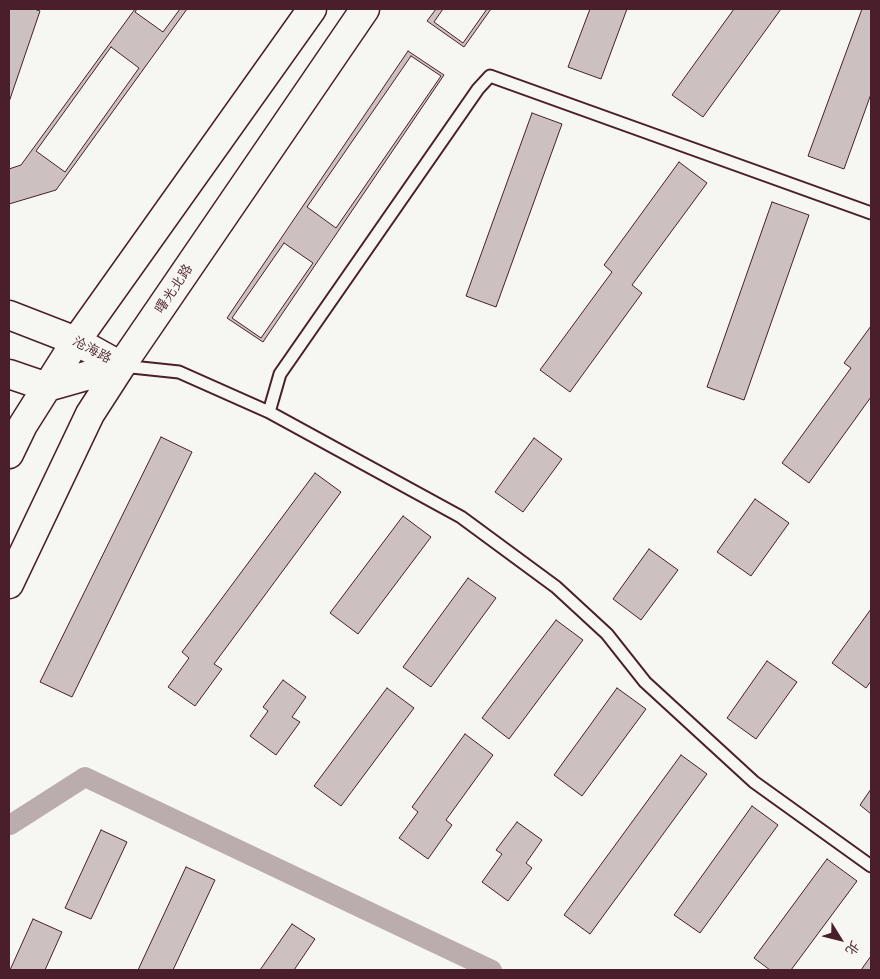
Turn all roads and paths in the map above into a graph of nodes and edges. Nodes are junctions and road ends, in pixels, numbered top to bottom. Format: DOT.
graph roads {
  1 [pos="312,9"];
  2 [pos="365,9"];
  3 [pos="871,213"];
  4 [pos="9,315"];
  5 [pos="76,341"];
  6 [pos="121,366"];
  7 [pos="9,374"];
  8 [pos="47,387"];
  9 [pos="269,412"];
  10 [pos="9,454"];
  11 [pos="9,584"];
  12 [pos="871,866"];
  1 -- 5 [label="main road"];
  2 -- 6 [label="main road, 曙光北路"];
  3 -- 9 [label="lane"];
  4 -- 5 [label="main road, 沧海路"];
  5 -- 6 [label="main road, 沧海路"];
  5 -- 8 [label="main road"];
  6 -- 8 [label="main road, 沧海路"];
  6 -- 9 [label="lane"];
  6 -- 11 [label="main road, 曙光北路"];
  7 -- 8 [label="main road"];
  8 -- 10 [label="main road"];
  9 -- 12 [label="lane"];
}
